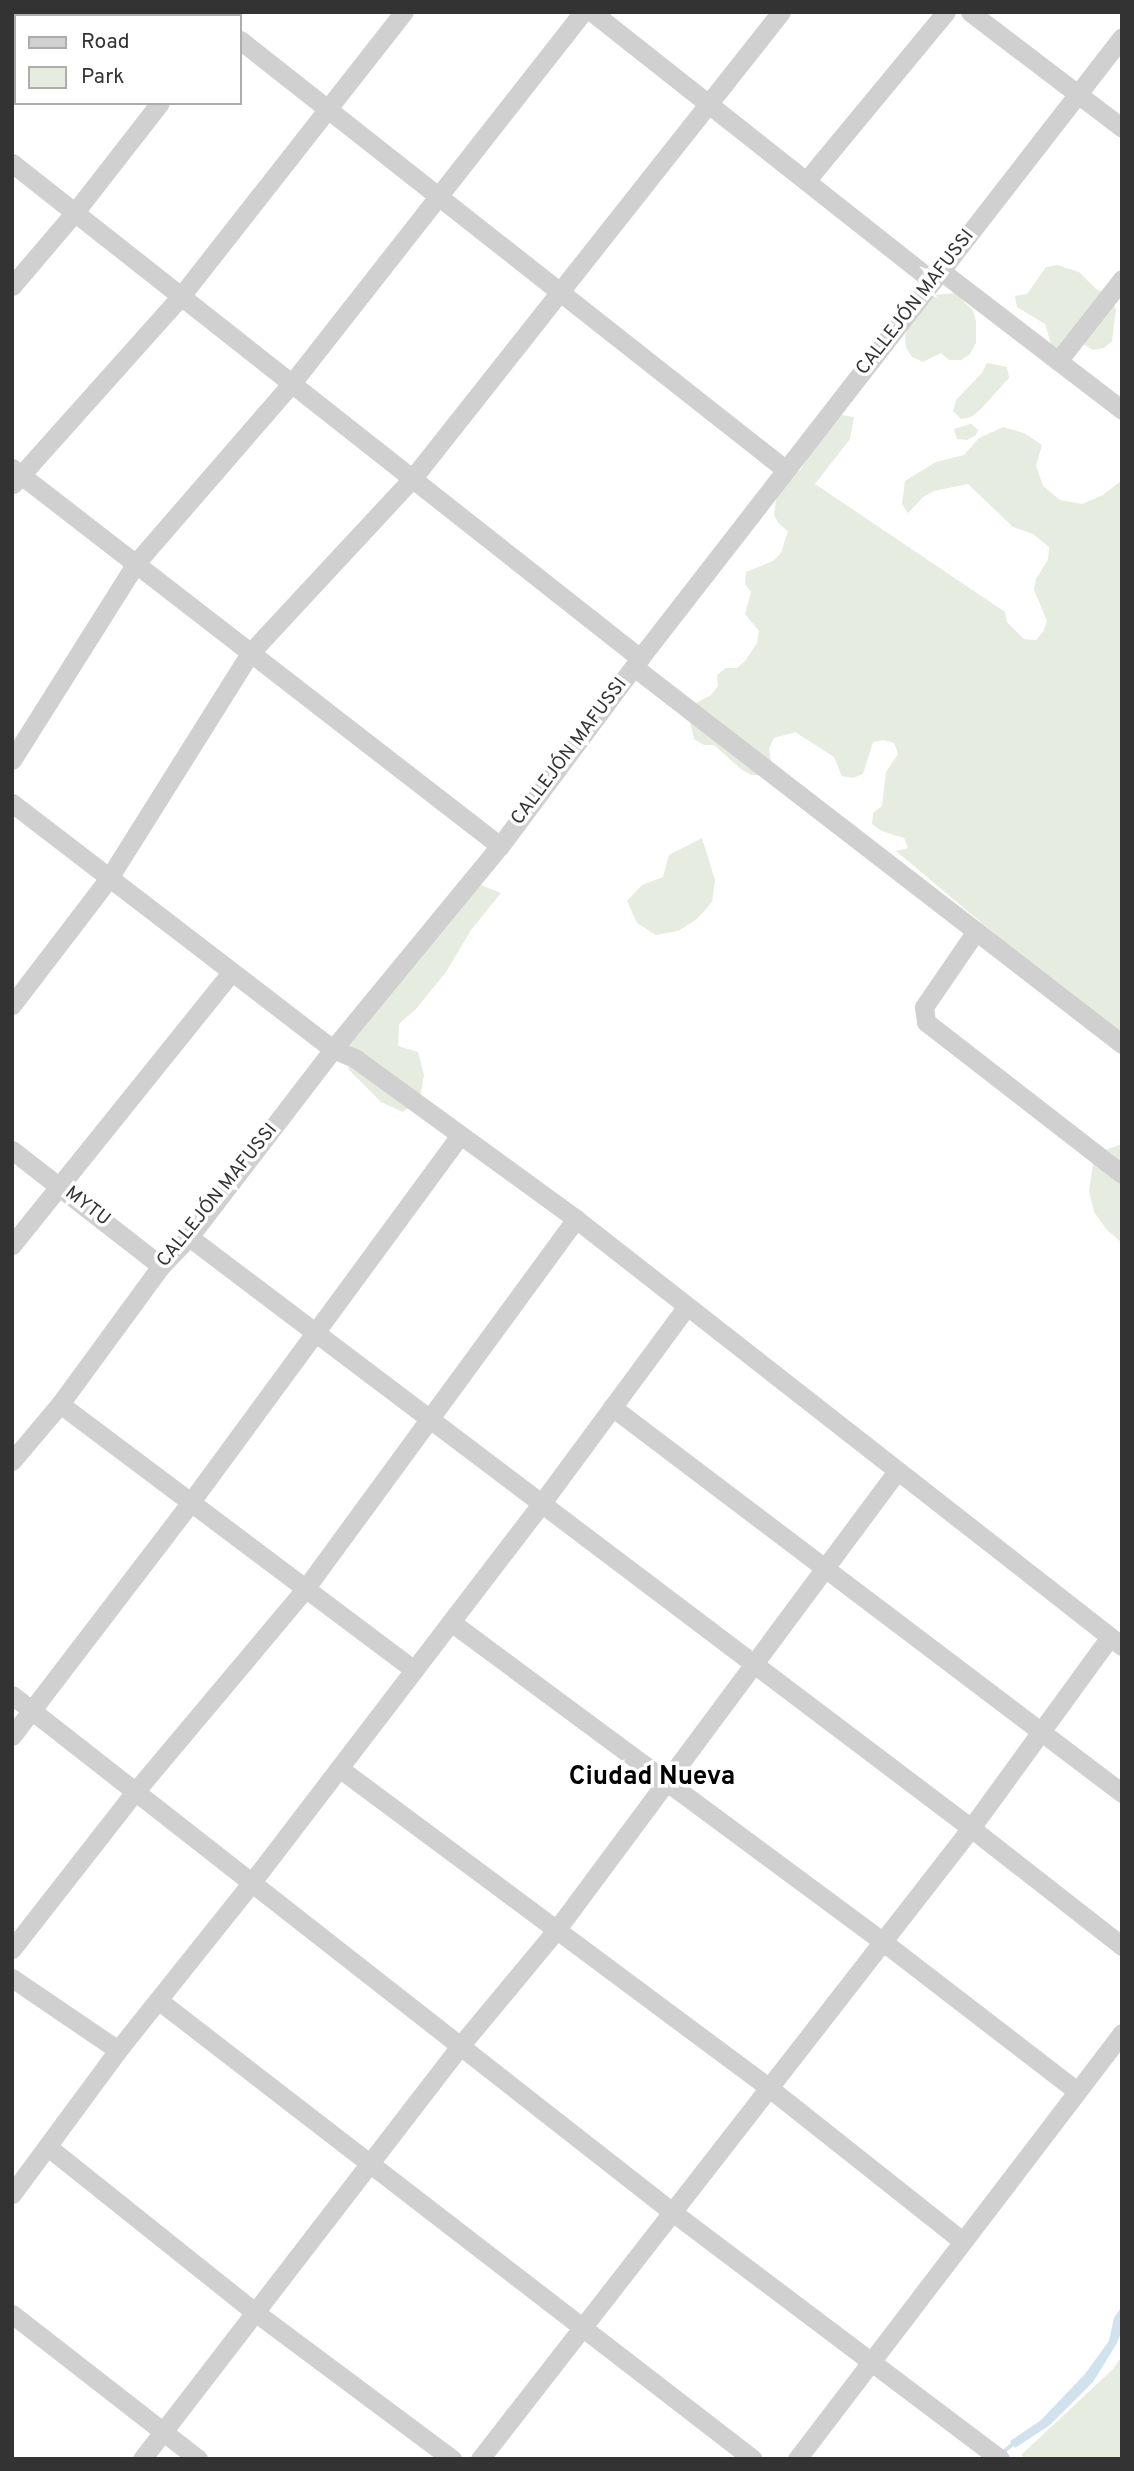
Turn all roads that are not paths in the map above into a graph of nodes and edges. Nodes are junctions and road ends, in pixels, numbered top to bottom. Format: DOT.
graph roads {
  1 [pos="404,12"];
  2 [pos="583,12"];
  3 [pos="592,12"];
  4 [pos="781,12"];
  5 [pos="946,12"];
  6 [pos="970,12"];
  7 [pos="1122,37"];
  8 [pos="242,42"];
  9 [pos="1077,94"];
  10 [pos="709,104"];
  11 [pos="158,105"];
  12 [pos="328,109"];
  13 [pos="1122,128"];
  14 [pos="12,163"];
  15 [pos="806,181"];
  16 [pos="439,196"];
  17 [pos="75,212"];
  18 [pos="937,276"];
  19 [pos="1122,279"];
  20 [pos="12,286"];
  21 [pos="560,292"];
  22 [pos="181,296"];
  23 [pos="1058,361"];
  24 [pos="292,383"];
  25 [pos="1122,410"];
  26 [pos="786,470"];
  27 [pos="15,475"];
  28 [pos="412,479"];
  29 [pos="136,563"];
  30 [pos="251,652"];
  31 [pos="637,663"];
  32 [pos="12,760"];
  33 [pos="12,803"];
  34 [pos="500,846"];
  35 [pos="110,878"];
  36 [pos="976,931"];
  37 [pos="231,974"];
  38 [pos="12,1005"];
  39 [pos="1122,1044"];
  40 [pos="333,1049"];
  41 [pos="460,1136"];
  42 [pos="12,1150"];
  43 [pos="1122,1174"];
  44 [pos="59,1185"];
  45 [pos="576,1219"];
  46 [pos="189,1237"];
  47 [pos="12,1245"];
  48 [pos="162,1266"];
  49 [pos="686,1307"];
  50 [pos="316,1334"];
  51 [pos="60,1404"];
  52 [pos="612,1407"];
  53 [pos="430,1420"];
  54 [pos="12,1461"];
  55 [pos="897,1471"];
  56 [pos="190,1503"];
  57 [pos="541,1504"];
  58 [pos="826,1569"];
  59 [pos="305,1589"];
  60 [pos="452,1622"];
  61 [pos="1116,1641"];
  62 [pos="755,1665"];
  63 [pos="414,1670"];
  64 [pos="12,1695"];
  65 [pos="33,1711"];
  66 [pos="1040,1731"];
  67 [pos="12,1736"];
  68 [pos="339,1768"];
  69 [pos="667,1784"];
  70 [pos="134,1793"];
  71 [pos="1122,1793"];
  72 [pos="971,1828"];
  73 [pos="251,1882"];
  74 [pos="556,1929"];
  75 [pos="882,1941"];
  76 [pos="1122,1946"];
  77 [pos="12,1949"];
  78 [pos="12,1978"];
  79 [pos="158,2000"];
  80 [pos="1122,2033"];
  81 [pos="460,2046"];
  82 [pos="118,2050"];
  83 [pos="768,2087"];
  84 [pos="1077,2091"];
  85 [pos="48,2147"];
  86 [pos="370,2163"];
  87 [pos="12,2194"];
  88 [pos="671,2211"];
  89 [pos="962,2241"];
  90 [pos="255,2312"];
  91 [pos="12,2314"];
  92 [pos="582,2327"];
  93 [pos="871,2362"];
  94 [pos="162,2432"];
  95 [pos="993,2453"];
  96 [pos="142,2459"];
  97 [pos="198,2459"];
  98 [pos="452,2459"];
  99 [pos="480,2459"];
  100 [pos="753,2459"];
  101 [pos="797,2459"];
  1 -- 12 [label="street"];
  2 -- 16 [label="street"];
  3 -- 10 [label="street"];
  4 -- 10 [label="street"];
  5 -- 15 [label="street"];
  6 -- 9 [label="street"];
  7 -- 9 [label="street, CALLEJÓN MAFUSSI"];
  8 -- 12 [label="street"];
  9 -- 13 [label="street"];
  9 -- 18 [label="street, CALLEJÓN MAFUSSI"];
  10 -- 15 [label="street"];
  10 -- 21 [label="street"];
  11 -- 17 [label="street"];
  12 -- 16 [label="street"];
  12 -- 22 [label="street"];
  14 -- 17 [label="street"];
  15 -- 18 [label="street"];
  16 -- 21 [label="street"];
  16 -- 24 [label="street"];
  17 -- 20 [label="street"];
  17 -- 22 [label="street"];
  18 -- 23 [label="street"];
  18 -- 26 [label="street, CALLEJÓN MAFUSSI"];
  19 -- 23 [label="street"];
  21 -- 26 [label="street"];
  21 -- 28 [label="street"];
  22 -- 24 [label="street"];
  22 -- 27 [label="street"];
  23 -- 25 [label="street"];
  24 -- 28 [label="street"];
  24 -- 29 [label="street"];
  26 -- 31 [label="street, CALLEJÓN MAFUSSI"];
  27 -- 29 [label="street"];
  28 -- 30 [label="street"];
  28 -- 31 [label="street"];
  29 -- 30 [label="street"];
  29 -- 32 [label="street"];
  30 -- 34 [label="street"];
  30 -- 35 [label="street"];
  31 -- 34 [label="street, CALLEJÓN MAFUSSI"];
  31 -- 36 [label="street"];
  33 -- 35 [label="street"];
  34 -- 40 [label="street, CALLEJÓN MAFUSSI"];
  35 -- 37 [label="street"];
  35 -- 38 [label="street"];
  36 -- 39 [label="street"];
  36 -- 43 [label="street"];
  37 -- 40 [label="street"];
  37 -- 44 [label="street"];
  40 -- 41 [label="street"];
  40 -- 46 [label="street, CALLEJÓN MAFUSSI"];
  41 -- 45 [label="street"];
  41 -- 50 [label="street"];
  42 -- 44 [label="street, MYTU"];
  44 -- 47 [label="street"];
  44 -- 48 [label="street, MYTU"];
  45 -- 49 [label="street"];
  45 -- 53 [label="street"];
  46 -- 48 [label="street, CALLEJÓN MAFUSSI"];
  46 -- 50 [label="street"];
  48 -- 51 [label="street, CALLEJÓN MAFUSSI"];
  49 -- 52 [label="street"];
  49 -- 55 [label="street"];
  50 -- 53 [label="street"];
  50 -- 56 [label="street"];
  51 -- 54 [label="street, CALLEJÓN MAFUSSI"];
  51 -- 56 [label="street"];
  52 -- 57 [label="street"];
  52 -- 58 [label="street"];
  53 -- 57 [label="street"];
  53 -- 59 [label="street"];
  55 -- 58 [label="street"];
  55 -- 61 [label="street"];
  56 -- 59 [label="street"];
  56 -- 65 [label="street"];
  57 -- 60 [label="street"];
  57 -- 62 [label="street"];
  58 -- 62 [label="street"];
  58 -- 66 [label="street"];
  59 -- 63 [label="street"];
  59 -- 70 [label="street"];
  60 -- 63 [label="street"];
  60 -- 69 [label="street"];
  61 -- 66 [label="street"];
  62 -- 69 [label="street"];
  62 -- 72 [label="street"];
  63 -- 68 [label="street"];
  64 -- 65 [label="street"];
  65 -- 67 [label="street"];
  65 -- 70 [label="street"];
  66 -- 71 [label="street"];
  66 -- 72 [label="street"];
  68 -- 73 [label="street"];
  68 -- 74 [label="street"];
  69 -- 74 [label="street"];
  69 -- 75 [label="street"];
  70 -- 73 [label="street"];
  70 -- 77 [label="street"];
  72 -- 75 [label="street"];
  72 -- 76 [label="street"];
  73 -- 79 [label="street"];
  73 -- 81 [label="street"];
  74 -- 81 [label="street"];
  74 -- 83 [label="street"];
  75 -- 83 [label="street"];
  75 -- 84 [label="street"];
  78 -- 82 [label="street"];
  79 -- 82 [label="street"];
  79 -- 86 [label="street"];
  80 -- 84 [label="street"];
  81 -- 86 [label="street"];
  81 -- 88 [label="street"];
  82 -- 85 [label="street"];
  83 -- 88 [label="street"];
  83 -- 89 [label="street"];
  84 -- 89 [label="street"];
  85 -- 87 [label="street"];
  85 -- 90 [label="street"];
  86 -- 90 [label="street"];
  86 -- 92 [label="street"];
  88 -- 92 [label="street"];
  88 -- 93 [label="street"];
  89 -- 93 [label="street"];
  90 -- 94 [label="street"];
  90 -- 98 [label="street"];
  91 -- 94 [label="street"];
  92 -- 99 [label="street"];
  92 -- 100 [label="street"];
  93 -- 95 [label="street"];
  93 -- 101 [label="street"];
  94 -- 96 [label="street"];
  94 -- 97 [label="street"];
}
